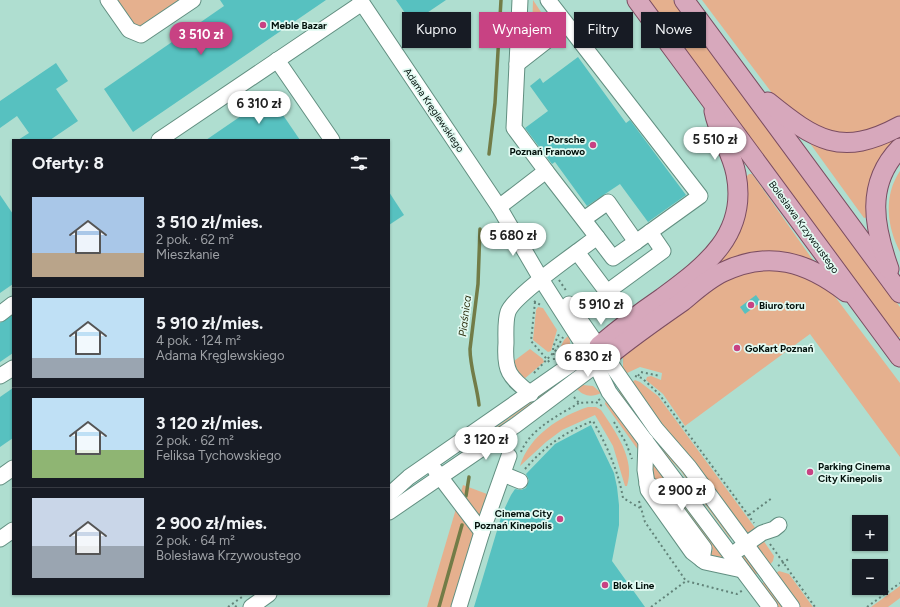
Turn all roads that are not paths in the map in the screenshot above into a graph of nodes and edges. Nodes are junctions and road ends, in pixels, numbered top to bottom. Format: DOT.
graph roads {
  1 [pos="108,0"];
  2 [pos="193,0"];
  3 [pos="520,0"];
  4 [pos="548,0"];
  5 [pos="637,0"];
  6 [pos="684,0"];
  7 [pos="361,1"];
  8 [pos="567,25"];
  9 [pos="278,60"];
  10 [pos="517,64"];
  11 [pos="748,87"];
  12 [pos="712,100"];
  13 [pos="900,126"];
  14 [pos="160,139"];
  15 [pos="331,139"];
  16 [pos="900,148"];
  17 [pos="546,171"];
  18 [pos="499,207"];
  19 [pos="584,220"];
  20 [pos="650,232"];
  21 [pos="597,237"];
  22 [pos="636,242"];
  23 [pos="577,252"];
  24 [pos="613,258"];
  25 [pos="593,273"];
  26 [pos="544,276"];
  27 [pos="898,291"];
  28 [pos="12,305"];
  29 [pos="864,308"];
  30 [pos="0,314"];
  31 [pos="598,355"];
  32 [pos="900,356"];
  33 [pos="12,369"];
  34 [pos="0,376"];
  35 [pos="531,394"];
  36 [pos="651,447"];
  37 [pos="514,455"];
  38 [pos="429,463"];
  39 [pos="12,469"];
  40 [pos="502,474"];
  41 [pos="441,476"];
  42 [pos="522,476"];
  43 [pos="0,477"];
  44 [pos="390,494"];
  45 [pos="390,511"];
  46 [pos="777,522"];
  47 [pos="12,531"];
  48 [pos="482,532"];
  49 [pos="0,539"];
  50 [pos="746,544"];
  51 [pos="731,555"];
  52 [pos="742,570"];
  53 [pos="268,595"];
  54 [pos="251,607"];
  55 [pos="459,607"];
  56 [pos="770,607"];
  57 [pos="792,607"];
  1 -- 2 [label="street"];
  3 -- 10 [label="street"];
  4 -- 8 [label="street"];
  5 -- 12 [label="main road, Bolesława Krzywoustego"];
  6 -- 11 [label="main road"];
  7 -- 9 [label="street"];
  7 -- 18 [label="street, Adama Kręglewskiego"];
  8 -- 10 [label="street"];
  8 -- 20 [label="street"];
  9 -- 14 [label="street"];
  9 -- 15 [label="street"];
  10 -- 17 [label="street"];
  11 -- 13 [label="main road"];
  11 -- 27 [label="main road"];
  12 -- 29 [label="main road, Bolesława Krzywoustego"];
  12 -- 31 [label="main road"];
  16 -- 27 [label="main road"];
  17 -- 18 [label="street"];
  17 -- 19 [label="street"];
  18 -- 26 [label="street, Adama Kręglewskiego"];
  19 -- 21 [label="street"];
  19 -- 22 [label="street"];
  20 -- 22 [label="street"];
  20 -- 25 [label="street"];
  21 -- 23 [label="street"];
  21 -- 24 [label="street"];
  22 -- 24 [label="street"];
  23 -- 25 [label="street"];
  23 -- 26 [label="street"];
  24 -- 25 [label="street"];
  26 -- 31 [label="street, Adama Kręglewskiego"];
  26 -- 31 [label="street, Adama Kręglewskiego"];
  26 -- 35 [label="street"];
  28 -- 30 [label="street"];
  29 -- 31 [label="main road"];
  29 -- 32 [label="main road, Bolesława Krzywoustego"];
  31 -- 35 [label="street"];
  31 -- 36 [label="street"];
  31 -- 41 [label="street"];
  31 -- 50 [label="street"];
  33 -- 34 [label="street"];
  35 -- 38 [label="street"];
  36 -- 51 [label="street"];
  36 -- 52 [label="street"];
  37 -- 40 [label="street"];
  38 -- 41 [label="street"];
  38 -- 44 [label="street"];
  39 -- 43 [label="street"];
  40 -- 42 [label="street"];
  40 -- 48 [label="street"];
  41 -- 45 [label="street"];
  41 -- 48 [label="street"];
  46 -- 50 [label="street"];
  47 -- 49 [label="street"];
  48 -- 55 [label="street"];
  50 -- 51 [label="street"];
  50 -- 57 [label="street"];
  51 -- 52 [label="street"];
  52 -- 56 [label="street"];
  53 -- 54 [label="street"];
}
